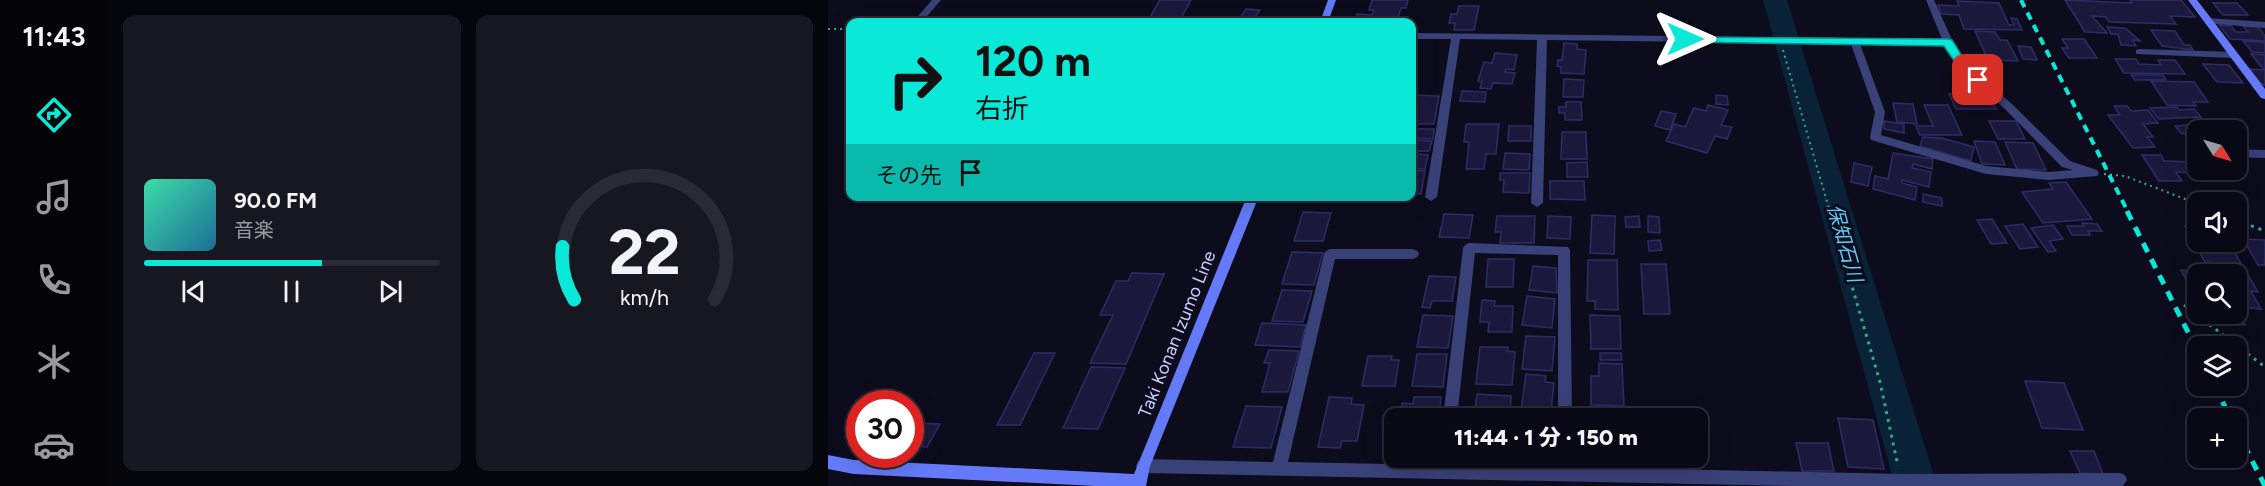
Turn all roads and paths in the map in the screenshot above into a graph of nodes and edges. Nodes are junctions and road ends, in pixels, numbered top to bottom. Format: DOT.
graph roads {
  1 [pos="937,0"];
  2 [pos="1332,0"];
  3 [pos="1930,0"];
  4 [pos="2192,0"];
  5 [pos="921,18"];
  6 [pos="1325,18"];
  7 [pos="2208,21"];
  8 [pos="2265,25"];
  9 [pos="828,29"];
  10 [pos="846,29"];
  11 [pos="1416,36"];
  12 [pos="1456,36"];
  13 [pos="1542,38"];
  14 [pos="1780,40"];
  15 [pos="1854,40"];
  16 [pos="1948,42"];
  17 [pos="2139,52"];
  18 [pos="2234,55"];
  19 [pos="2265,96"];
  20 [pos="2247,153"];
  21 [pos="2265,154"];
  22 [pos="2093,172"];
  23 [pos="1431,197"];
  24 [pos="2187,200"];
  25 [pos="1251,201"];
  26 [pos="1537,203"];
  27 [pos="2247,224"];
  28 [pos="2265,231"];
  29 [pos="1413,254"];
  30 [pos="2184,305"];
  31 [pos="2265,367"];
  32 [pos="1451,408"];
  33 [pos="1566,408"];
  34 [pos="828,462"];
  35 [pos="1384,466"];
  36 [pos="1485,468"];
  37 [pos="1566,468"];
  38 [pos="1279,469"];
  39 [pos="1566,474"];
  40 [pos="1140,478"];
  41 [pos="2120,480"];
  42 [pos="1812,483"];
  43 [pos="1980,483"];
  44 [pos="2050,483"];
  45 [pos="1902,484"];
  1 -- 5 [label="street"];
  2 -- 6 [label="main road"];
  3 -- 16 [label="street"];
  4 -- 7 [label="main road"];
  7 -- 8 [label="street"];
  7 -- 18 [label="main road"];
  9 -- 10 [label="path"];
  11 -- 12 [label="street"];
  12 -- 13 [label="street"];
  12 -- 23 [label="street"];
  13 -- 14 [label="street"];
  13 -- 26 [label="street"];
  14 -- 15 [label="street"];
  14 -- 45 [label="path"];
  15 -- 16 [label="street"];
  15 -- 22 [label="street"];
  16 -- 22 [label="street"];
  17 -- 18 [label="street"];
  18 -- 19 [label="main road"];
  20 -- 21 [label="street"];
  22 -- 24 [label="path"];
  25 -- 40 [label="main road, Taki Konan Izumo Line"];
  27 -- 28 [label="path"];
  29 -- 38 [label="street"];
  30 -- 31 [label="path"];
  32 -- 33 [label="street"];
  34 -- 40 [label="main road"];
  35 -- 38 [label="street"];
  36 -- 39 [label="street"];
  37 -- 39 [label="street"];
  38 -- 40 [label="street"];
  39 -- 42 [label="street"];
  41 -- 44 [label="street"];
  42 -- 45 [label="street"];
  43 -- 44 [label="street"];
  43 -- 45 [label="street"];
}
